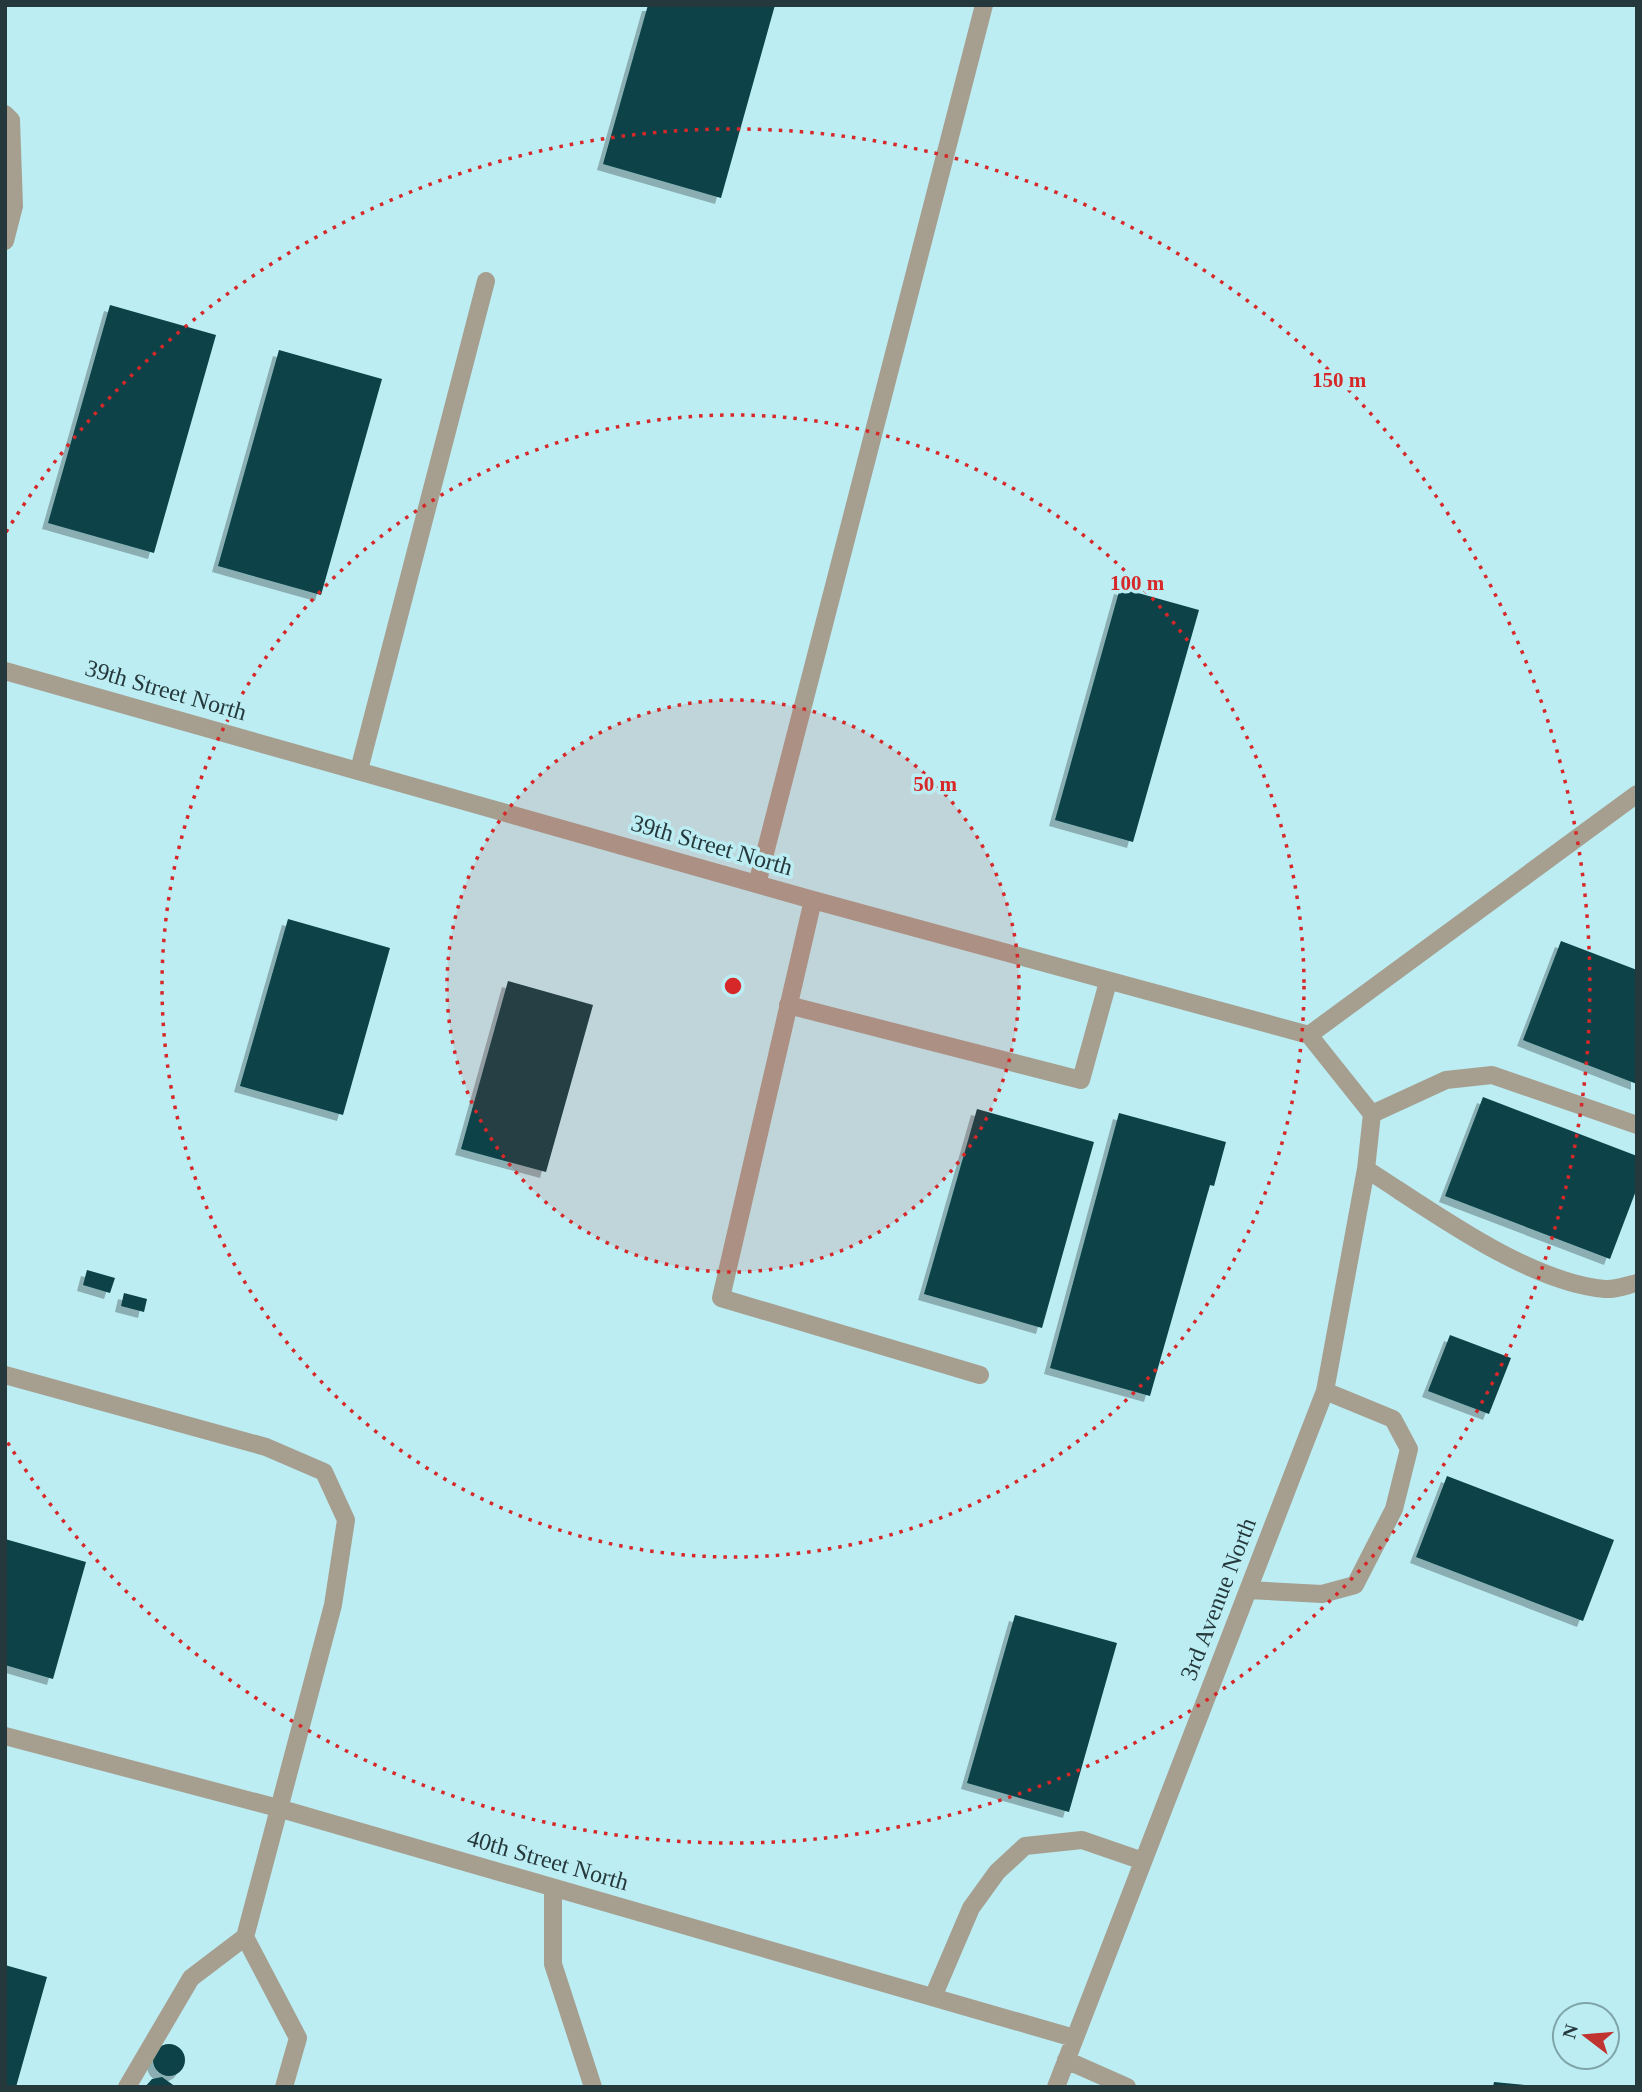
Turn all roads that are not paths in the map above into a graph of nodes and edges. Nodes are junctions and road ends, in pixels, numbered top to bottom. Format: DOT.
graph roads {
  1 [pos="984,5"];
  2 [pos="5,114"];
  3 [pos="5,241"];
  4 [pos="486,281"];
  5 [pos="5,671"];
  6 [pos="359,770"];
  7 [pos="1637,794"];
  8 [pos="757,884"];
  9 [pos="813,900"];
  10 [pos="1108,982"];
  11 [pos="788,1005"];
  12 [pos="1309,1035"];
  13 [pos="1372,1114"];
  14 [pos="1637,1125"];
  15 [pos="1366,1169"];
  16 [pos="1637,1283"];
  17 [pos="5,1374"];
  18 [pos="980,1375"];
  19 [pos="1325,1391"];
  20 [pos="1248,1590"];
  21 [pos="5,1736"];
  22 [pos="278,1808"];
  23 [pos="1143,1861"];
  24 [pos="553,1888"];
  25 [pos="246,1937"];
  26 [pos="933,1997"];
  27 [pos="1074,2038"];
  28 [pos="1066,2060"];
  29 [pos="127,2087"];
  30 [pos="284,2087"];
  31 [pos="593,2087"];
  32 [pos="1056,2087"];
  33 [pos="1127,2087"];
  1 -- 8 [label="street"];
  2 -- 3 [label="street"];
  4 -- 6 [label="street"];
  5 -- 6 [label="street, 39th Street North"];
  6 -- 8 [label="street, 39th Street North"];
  7 -- 12 [label="street"];
  8 -- 9 [label="street, 39th Street North"];
  9 -- 10 [label="street, 39th Street North"];
  9 -- 11 [label="street"];
  10 -- 11 [label="street"];
  10 -- 12 [label="street, 39th Street North"];
  11 -- 18 [label="street"];
  12 -- 13 [label="street"];
  13 -- 14 [label="street"];
  13 -- 15 [label="street, 3rd Avenue North"];
  15 -- 16 [label="street"];
  15 -- 19 [label="street, 3rd Avenue North"];
  17 -- 22 [label="street"];
  19 -- 20 [label="street, 3rd Avenue North"];
  19 -- 20 [label="street"];
  20 -- 23 [label="street, 3rd Avenue North"];
  21 -- 22 [label="street, 40th Street North"];
  22 -- 24 [label="street, 40th Street North"];
  22 -- 25 [label="street"];
  23 -- 26 [label="street"];
  23 -- 27 [label="street, 3rd Avenue North"];
  24 -- 26 [label="street, 40th Street North"];
  24 -- 31 [label="street"];
  25 -- 29 [label="street"];
  25 -- 30 [label="street"];
  26 -- 27 [label="street, 40th Street North"];
  27 -- 28 [label="street, 3rd Avenue North"];
  28 -- 32 [label="street, 3rd Avenue North"];
  28 -- 33 [label="street"];
}
